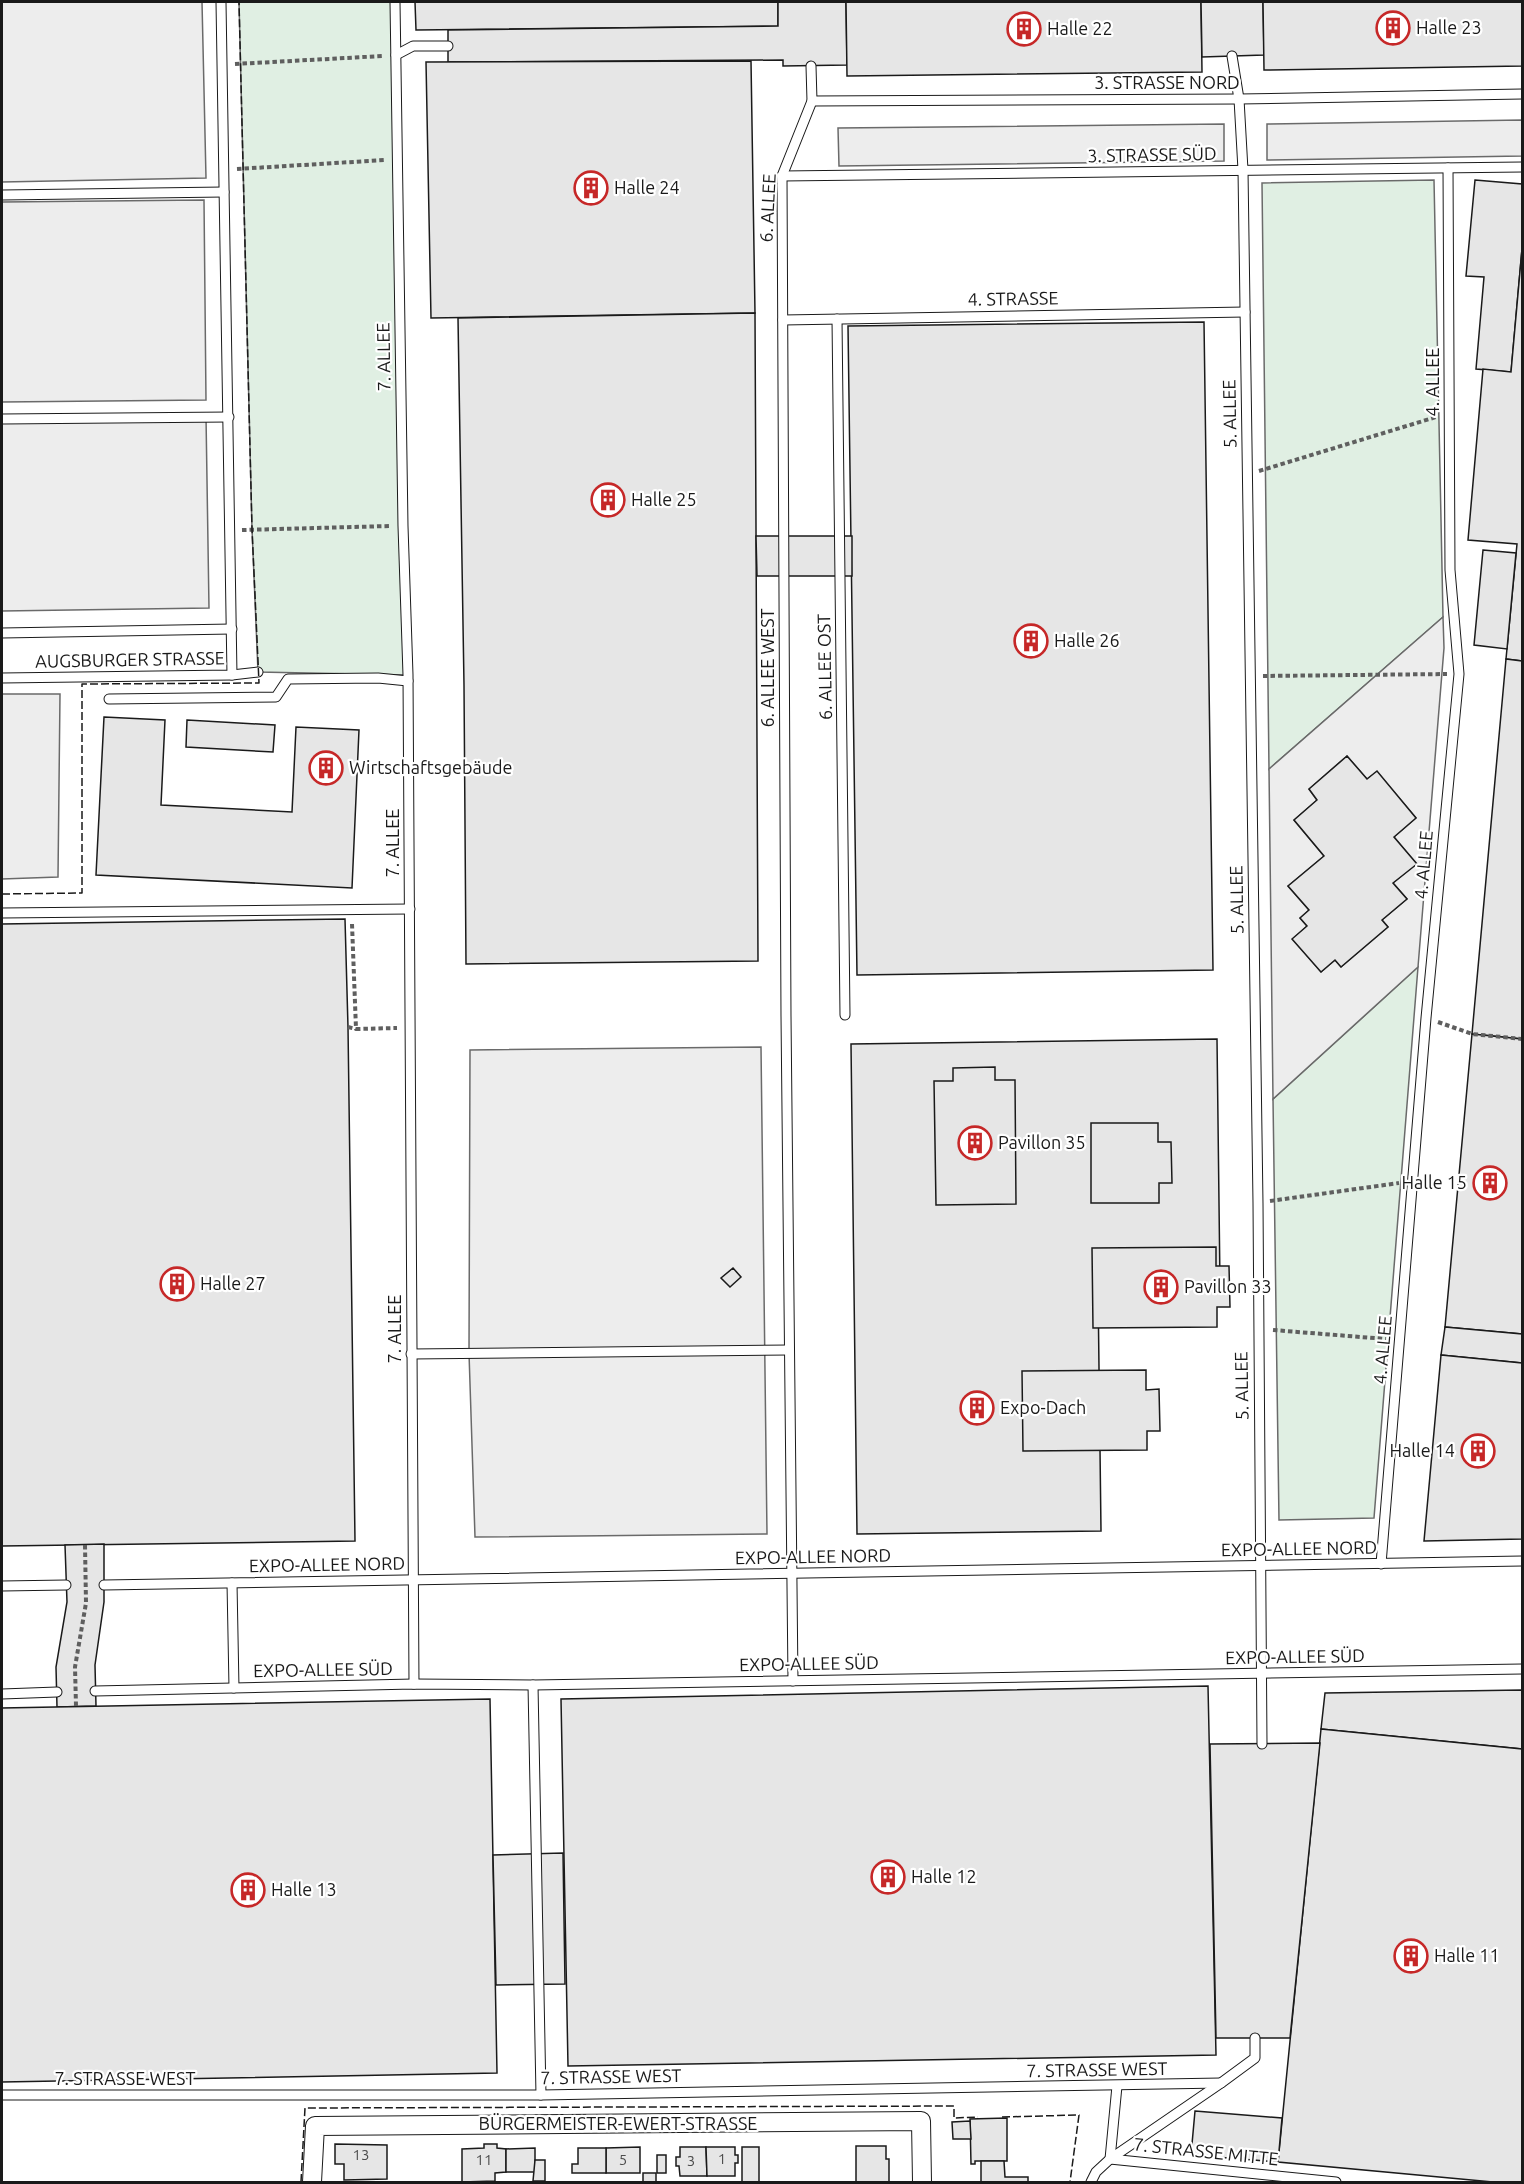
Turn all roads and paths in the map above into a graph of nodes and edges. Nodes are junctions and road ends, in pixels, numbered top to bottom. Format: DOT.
graph roads {
  1 [pos="222,2"];
  2 [pos="395,2"];
  3 [pos="448,46"];
  4 [pos="396,55"];
  5 [pos="1232,56"];
  6 [pos="222,64"];
  7 [pos="811,66"];
  8 [pos="1522,94"];
  9 [pos="1239,99"];
  10 [pos="812,101"];
  11 [pos="398,159"];
  12 [pos="1522,167"];
  13 [pos="1448,168"];
  14 [pos="223,170"];
  15 [pos="1243,170"];
  16 [pos="782,176"];
  17 [pos="224,192"];
  18 [pos="2,195"];
  19 [pos="1245,312"];
  20 [pos="837,319"];
  21 [pos="783,320"];
  22 [pos="1450,413"];
  23 [pos="229,417"];
  24 [pos="2,419"];
  25 [pos="1247,475"];
  26 [pos="403,526"];
  27 [pos="231,530"];
  28 [pos="232,629"];
  29 [pos="2,633"];
  30 [pos="258,672"];
  31 [pos="1459,674"];
  32 [pos="232,675"];
  33 [pos="1250,676"];
  34 [pos="2,678"];
  35 [pos="408,681"];
  36 [pos="109,699"];
  37 [pos="351,909"];
  38 [pos="410,909"];
  39 [pos="2,913"];
  40 [pos="845,1016"];
  41 [pos="1426,1018"];
  42 [pos="348,1026"];
  43 [pos="410,1028"];
  44 [pos="356,1029"];
  45 [pos="1522,1039"];
  46 [pos="1413,1182"];
  47 [pos="1258,1203"];
  48 [pos="1258,1329"];
  49 [pos="1401,1340"];
  50 [pos="789,1350"];
  51 [pos="411,1353"];
  52 [pos="85,1545"];
  53 [pos="1522,1561"];
  54 [pos="1381,1564"];
  55 [pos="1262,1567"];
  56 [pos="791,1574"];
  57 [pos="412,1581"];
  58 [pos="232,1583"];
  59 [pos="66,1585"];
  60 [pos="104,1585"];
  61 [pos="2,1586"];
  62 [pos="1522,1669"];
  63 [pos="1262,1674"];
  64 [pos="793,1681"];
  65 [pos="414,1684"];
  66 [pos="533,1684"];
  67 [pos="234,1688"];
  68 [pos="95,1691"];
  69 [pos="57,1692"];
  70 [pos="2,1694"];
  71 [pos="76,1706"];
  72 [pos="1262,1744"];
  73 [pos="1255,2038"];
  74 [pos="1221,2084"];
  75 [pos="1117,2086"];
  76 [pos="2,2095"];
  77 [pos="541,2095"];
  78 [pos="1110,2159"];
  79 [pos="312,2182"];
  80 [pos="922,2182"];
  81 [pos="1091,2182"];
  82 [pos="1336,2182"];
  1 -- 6 [label="lane"];
  2 -- 4 [label="lane, 7. ALLEE"];
  3 -- 4 [label="lane"];
  4 -- 6 [label="path"];
  4 -- 11 [label="lane, 7. ALLEE"];
  5 -- 9 [label="lane, 5. ALLEE"];
  6 -- 14 [label="lane"];
  7 -- 10 [label="lane, 6. ALLEE"];
  8 -- 9 [label="lane, 3. STRASSE NORD"];
  9 -- 10 [label="lane, 3. STRASSE NORD"];
  9 -- 15 [label="lane, 5. ALLEE"];
  10 -- 16 [label="lane, 6. ALLEE"];
  11 -- 14 [label="path"];
  11 -- 26 [label="lane, 7. ALLEE"];
  12 -- 13 [label="lane, 3. STRASSE SÜD"];
  13 -- 15 [label="lane, 3. STRASSE SÜD"];
  13 -- 22 [label="lane, 4. ALLEE"];
  14 -- 17 [label="lane"];
  15 -- 16 [label="lane, 3. STRASSE SÜD"];
  15 -- 19 [label="lane, 5. ALLEE"];
  16 -- 21 [label="lane, 6. ALLEE"];
  17 -- 18 [label="lane"];
  17 -- 23 [label="lane"];
  19 -- 20 [label="lane, 4. STRASSE"];
  19 -- 25 [label="lane, 5. ALLEE"];
  20 -- 21 [label="lane, 4. STRASSE"];
  20 -- 40 [label="lane, 6. ALLEE OST"];
  21 -- 50 [label="lane, 6. ALLEE WEST"];
  22 -- 25 [label="path"];
  22 -- 31 [label="lane, 4. ALLEE"];
  23 -- 24 [label="lane"];
  23 -- 27 [label="lane"];
  25 -- 33 [label="lane, 5. ALLEE"];
  26 -- 27 [label="path"];
  26 -- 35 [label="lane, 7. ALLEE"];
  27 -- 28 [label="lane"];
  28 -- 29 [label="lane"];
  28 -- 32 [label="lane"];
  30 -- 32 [label="lane, AUGSBURGER STRASSE"];
  31 -- 33 [label="path"];
  31 -- 41 [label="lane, 4. ALLEE"];
  32 -- 34 [label="lane, AUGSBURGER STRASSE"];
  33 -- 47 [label="lane, 5. ALLEE"];
  35 -- 36 [label="lane"];
  35 -- 38 [label="lane, 7. ALLEE"];
  37 -- 38 [label="lane"];
  37 -- 39 [label="lane"];
  37 -- 44 [label="path"];
  38 -- 43 [label="lane, 7. ALLEE"];
  41 -- 45 [label="path"];
  41 -- 46 [label="lane, 4. ALLEE"];
  42 -- 44 [label="path"];
  43 -- 44 [label="path"];
  43 -- 51 [label="lane, 7. ALLEE"];
  46 -- 47 [label="path"];
  46 -- 49 [label="lane, 4. ALLEE"];
  47 -- 48 [label="lane, 5. ALLEE"];
  48 -- 49 [label="path"];
  48 -- 55 [label="lane, 5. ALLEE"];
  49 -- 54 [label="lane, 4. ALLEE"];
  50 -- 51 [label="lane"];
  50 -- 56 [label="lane, 6. ALLEE WEST"];
  51 -- 57 [label="lane, 7. ALLEE"];
  52 -- 71 [label="path"];
  53 -- 54 [label="lane, EXPO-ALLEE NORD"];
  54 -- 55 [label="lane, EXPO-ALLEE NORD"];
  55 -- 56 [label="lane, EXPO-ALLEE NORD"];
  55 -- 63 [label="lane, 5. ALLEE"];
  56 -- 57 [label="lane, EXPO-ALLEE NORD"];
  56 -- 64 [label="lane, 6. ALLEE WEST"];
  57 -- 58 [label="lane, EXPO-ALLEE NORD"];
  57 -- 65 [label="lane, 7. ALLEE"];
  58 -- 60 [label="lane, EXPO-ALLEE NORD"];
  58 -- 67 [label="lane"];
  59 -- 61 [label="lane"];
  62 -- 63 [label="lane, EXPO-ALLEE SÜD"];
  63 -- 64 [label="lane, EXPO-ALLEE SÜD"];
  63 -- 72 [label="lane, 5. ALLEE"];
  64 -- 66 [label="lane, EXPO-ALLEE SÜD"];
  65 -- 66 [label="lane, EXPO-ALLEE SÜD"];
  65 -- 67 [label="lane, EXPO-ALLEE SÜD"];
  66 -- 77 [label="lane"];
  67 -- 68 [label="lane, EXPO-ALLEE SÜD"];
  69 -- 70 [label="lane"];
  73 -- 74 [label="lane"];
  74 -- 75 [label="lane, 7. STRASSE WEST"];
  74 -- 78 [label="lane"];
  75 -- 77 [label="lane, 7. STRASSE WEST"];
  75 -- 78 [label="lane, 7. STRASSE MITTE"];
  76 -- 77 [label="lane, 7. STRASSE WEST"];
  78 -- 81 [label="lane"];
  78 -- 82 [label="lane, 7. STRASSE MITTE"];
  79 -- 80 [label="street, BÜRGERMEISTER-EWERT-STRASSE"];
}
